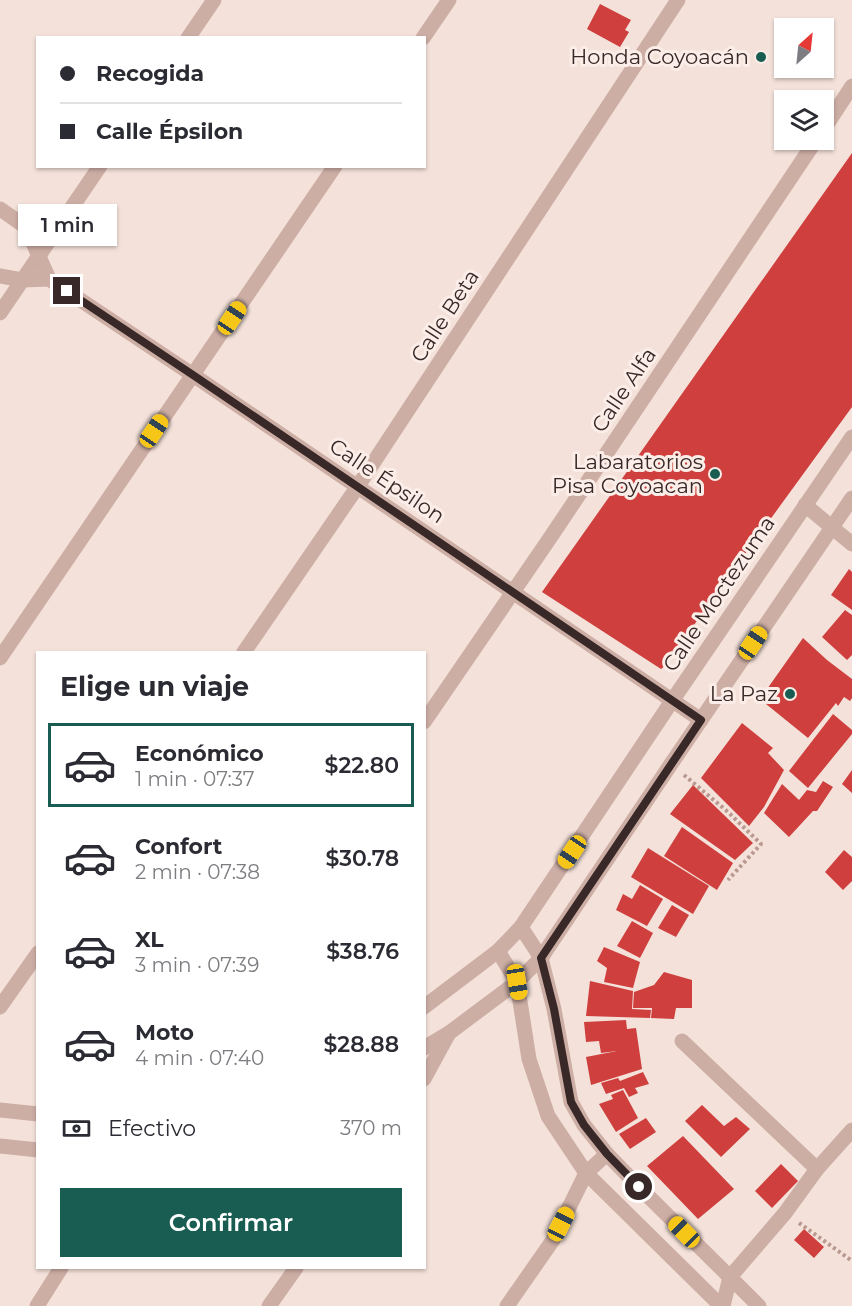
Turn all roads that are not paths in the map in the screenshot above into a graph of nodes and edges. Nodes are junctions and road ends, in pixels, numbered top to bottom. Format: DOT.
graph roads {
  1 [pos="214,0"];
  2 [pos="449,0"];
  3 [pos="678,0"];
  4 [pos="189,36"];
  5 [pos="424,36"];
  6 [pos="852,86"];
  7 [pos="834,114"];
  8 [pos="809,150"];
  9 [pos="99,168"];
  10 [pos="334,168"];
  11 [pos="0,209"];
  12 [pos="38,256"];
  13 [pos="0,276"];
  14 [pos="49,279"];
  15 [pos="22,280"];
  16 [pos="0,313"];
  17 [pos="193,375"];
  18 [pos="852,437"];
  19 [pos="358,486"];
  20 [pos="852,498"];
  21 [pos="805,505"];
  22 [pos="831,528"];
  23 [pos="852,544"];
  24 [pos="513,592"];
  25 [pos="245,651"];
  26 [pos="0,658"];
  27 [pos="672,700"];
  28 [pos="426,719"];
  29 [pos="701,720"];
  30 [pos="521,927"];
  31 [pos="498,951"];
  32 [pos="36,956"];
  33 [pos="541,958"];
  34 [pos="517,982"];
  35 [pos="426,1005"];
  36 [pos="0,1007"];
  37 [pos="449,1034"];
  38 [pos="682,1041"];
  39 [pos="426,1047"];
  40 [pos="426,1075"];
  41 [pos="0,1110"];
  42 [pos="36,1114"];
  43 [pos="852,1130"];
  44 [pos="0,1146"];
  45 [pos="36,1149"];
  46 [pos="607,1154"];
  47 [pos="818,1169"];
  48 [pos="586,1173"];
  49 [pos="60,1269"];
  50 [pos="295,1269"];
  51 [pos="730,1277"];
  52 [pos="37,1306"];
  53 [pos="269,1306"];
  54 [pos="507,1306"];
  55 [pos="722,1306"];
  56 [pos="759,1306"];
  1 -- 4 [label="street"];
  2 -- 5 [label="street"];
  3 -- 19 [label="street, Calle Beta"];
  6 -- 7 [label="street"];
  8 -- 24 [label="street, Calle Alfa"];
  9 -- 12 [label="street"];
  10 -- 17 [label="street"];
  11 -- 12 [label="street"];
  12 -- 14 [label="street"];
  12 -- 15 [label="street"];
  13 -- 15 [label="street"];
  14 -- 15 [label="street"];
  14 -- 17 [label="street, Calle Épsilon"];
  15 -- 16 [label="street"];
  17 -- 19 [label="street, Calle Épsilon"];
  17 -- 26 [label="street"];
  18 -- 21 [label="street, Calle Moctezuma"];
  19 -- 24 [label="street, Calle Épsilon"];
  19 -- 25 [label="street, Calle Beta"];
  20 -- 22 [label="street"];
  21 -- 22 [label="street"];
  21 -- 27 [label="street, Calle Moctezuma"];
  22 -- 23 [label="street"];
  22 -- 29 [label="street"];
  24 -- 27 [label="street, Calle Épsilon"];
  24 -- 28 [label="street, Calle Alfa"];
  27 -- 29 [label="street, Calle Épsilon"];
  27 -- 30 [label="street, Calle Moctezuma"];
  29 -- 33 [label="street"];
  30 -- 31 [label="street, Calle Moctezuma"];
  30 -- 33 [label="street"];
  31 -- 34 [label="street"];
  31 -- 35 [label="street, Calle Moctezuma"];
  32 -- 36 [label="street"];
  33 -- 34 [label="street"];
  33 -- 46 [label="street"];
  34 -- 37 [label="street"];
  34 -- 48 [label="street"];
  37 -- 39 [label="street"];
  37 -- 40 [label="street"];
  38 -- 47 [label="street"];
  41 -- 42 [label="street"];
  43 -- 47 [label="street"];
  44 -- 45 [label="street"];
  46 -- 48 [label="street"];
  46 -- 51 [label="street"];
  47 -- 51 [label="street"];
  48 -- 54 [label="street"];
  48 -- 55 [label="street"];
  49 -- 52 [label="street"];
  50 -- 53 [label="street"];
  51 -- 55 [label="street"];
  51 -- 56 [label="street"];
}
